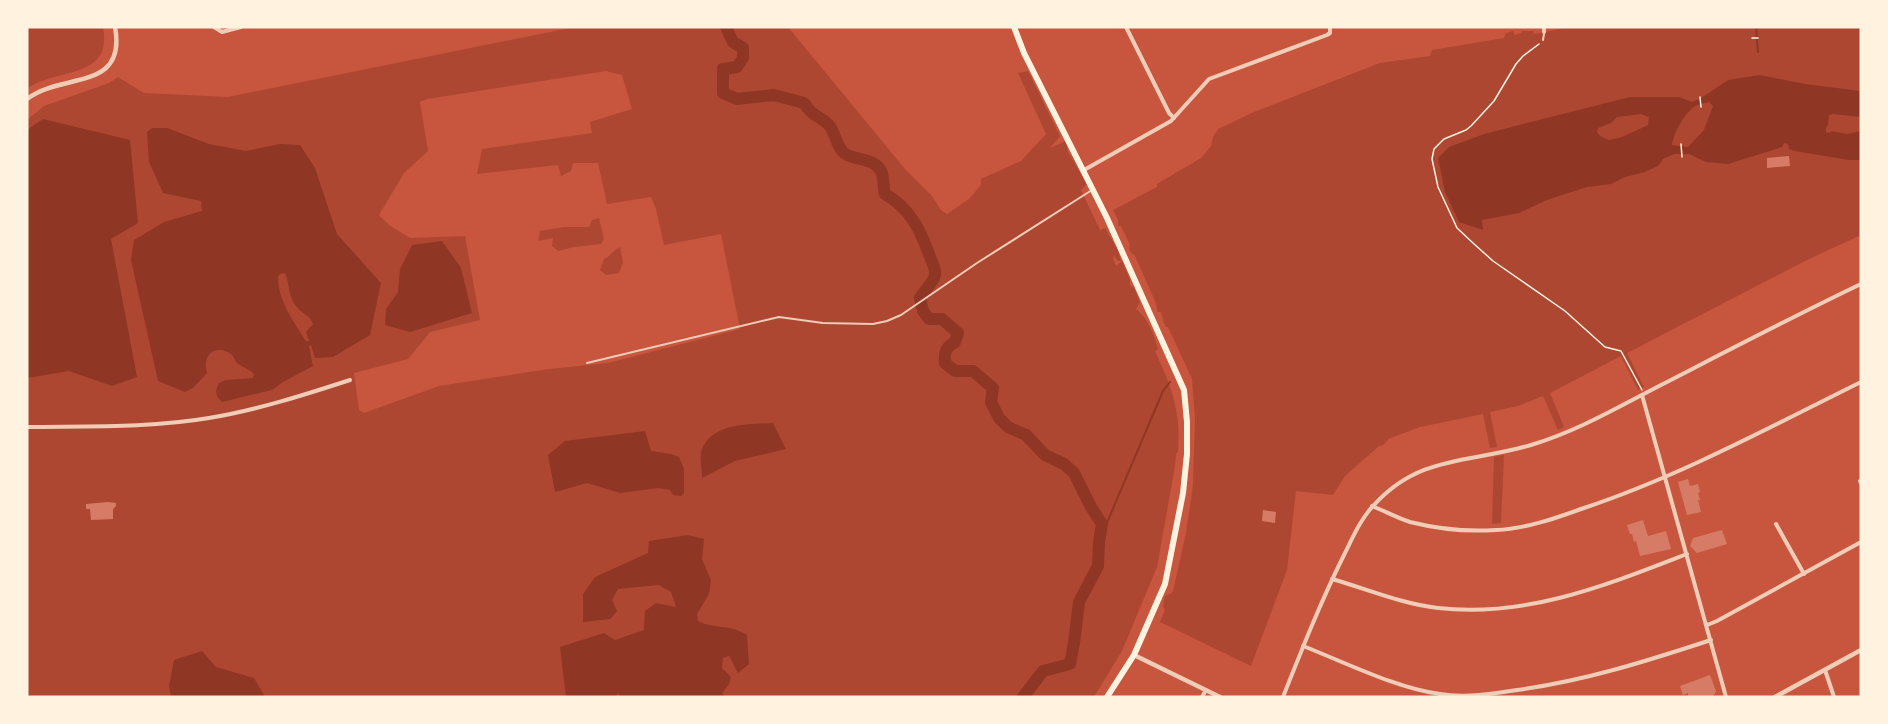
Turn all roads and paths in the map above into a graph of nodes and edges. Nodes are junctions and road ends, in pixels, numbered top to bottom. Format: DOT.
graph roads {
  1 [pos="115,27"];
  2 [pos="214,27"];
  3 [pos="241,27"];
  4 [pos="1014,27"];
  5 [pos="1126,27"];
  6 [pos="1330,27"];
  7 [pos="1544,31"];
  8 [pos="1752,38"];
  9 [pos="1758,38"];
  10 [pos="1543,40"];
  11 [pos="1700,97"];
  12 [pos="27,99"];
  13 [pos="1701,107"];
  14 [pos="1174,118"];
  15 [pos="1681,144"];
  16 [pos="1682,157"];
  17 [pos="1084,170"];
  18 [pos="1093,189"];
  19 [pos="1861,284"];
  20 [pos="588,363"];
  21 [pos="350,380"];
  22 [pos="1861,382"];
  23 [pos="1643,394"];
  24 [pos="27,427"];
  25 [pos="1666,476"];
  26 [pos="1372,506"];
  27 [pos="1776,524"];
  28 [pos="1861,542"];
  29 [pos="1687,554"];
  30 [pos="1804,574"];
  31 [pos="1332,579"];
  32 [pos="1707,625"];
  33 [pos="1710,640"];
  34 [pos="1303,646"];
  35 [pos="1861,650"];
  36 [pos="1134,655"];
  37 [pos="1825,670"];
  38 [pos="1206,690"];
  39 [pos="1107,697"];
  40 [pos="1202,697"];
  41 [pos="1220,697"];
  42 [pos="1283,697"];
  43 [pos="1726,697"];
  44 [pos="1775,697"];
  45 [pos="1834,697"];
  1 -- 12 [label="street"];
  2 -- 3 [label="street"];
  4 -- 17 [label="main road"];
  5 -- 14 [label="street"];
  6 -- 14 [label="street"];
  7 -- 10 [label="lane"];
  8 -- 9 [label="path"];
  10 -- 23 [label="path"];
  11 -- 13 [label="path"];
  14 -- 17 [label="street"];
  15 -- 16 [label="path"];
  17 -- 18 [label="main road"];
  18 -- 20 [label="lane"];
  18 -- 36 [label="main road"];
  19 -- 23 [label="street"];
  21 -- 24 [label="street"];
  22 -- 25 [label="street"];
  23 -- 25 [label="street"];
  23 -- 26 [label="street"];
  25 -- 26 [label="street"];
  25 -- 29 [label="street"];
  26 -- 31 [label="street"];
  27 -- 30 [label="street"];
  28 -- 30 [label="street"];
  29 -- 31 [label="street"];
  29 -- 32 [label="street"];
  30 -- 32 [label="street"];
  31 -- 34 [label="street"];
  32 -- 33 [label="street"];
  33 -- 34 [label="street"];
  33 -- 43 [label="street"];
  34 -- 42 [label="street"];
  35 -- 37 [label="street"];
  36 -- 38 [label="street"];
  36 -- 39 [label="main road"];
  37 -- 44 [label="street"];
  37 -- 45 [label="street"];
  38 -- 40 [label="street"];
  38 -- 41 [label="street"];
}
